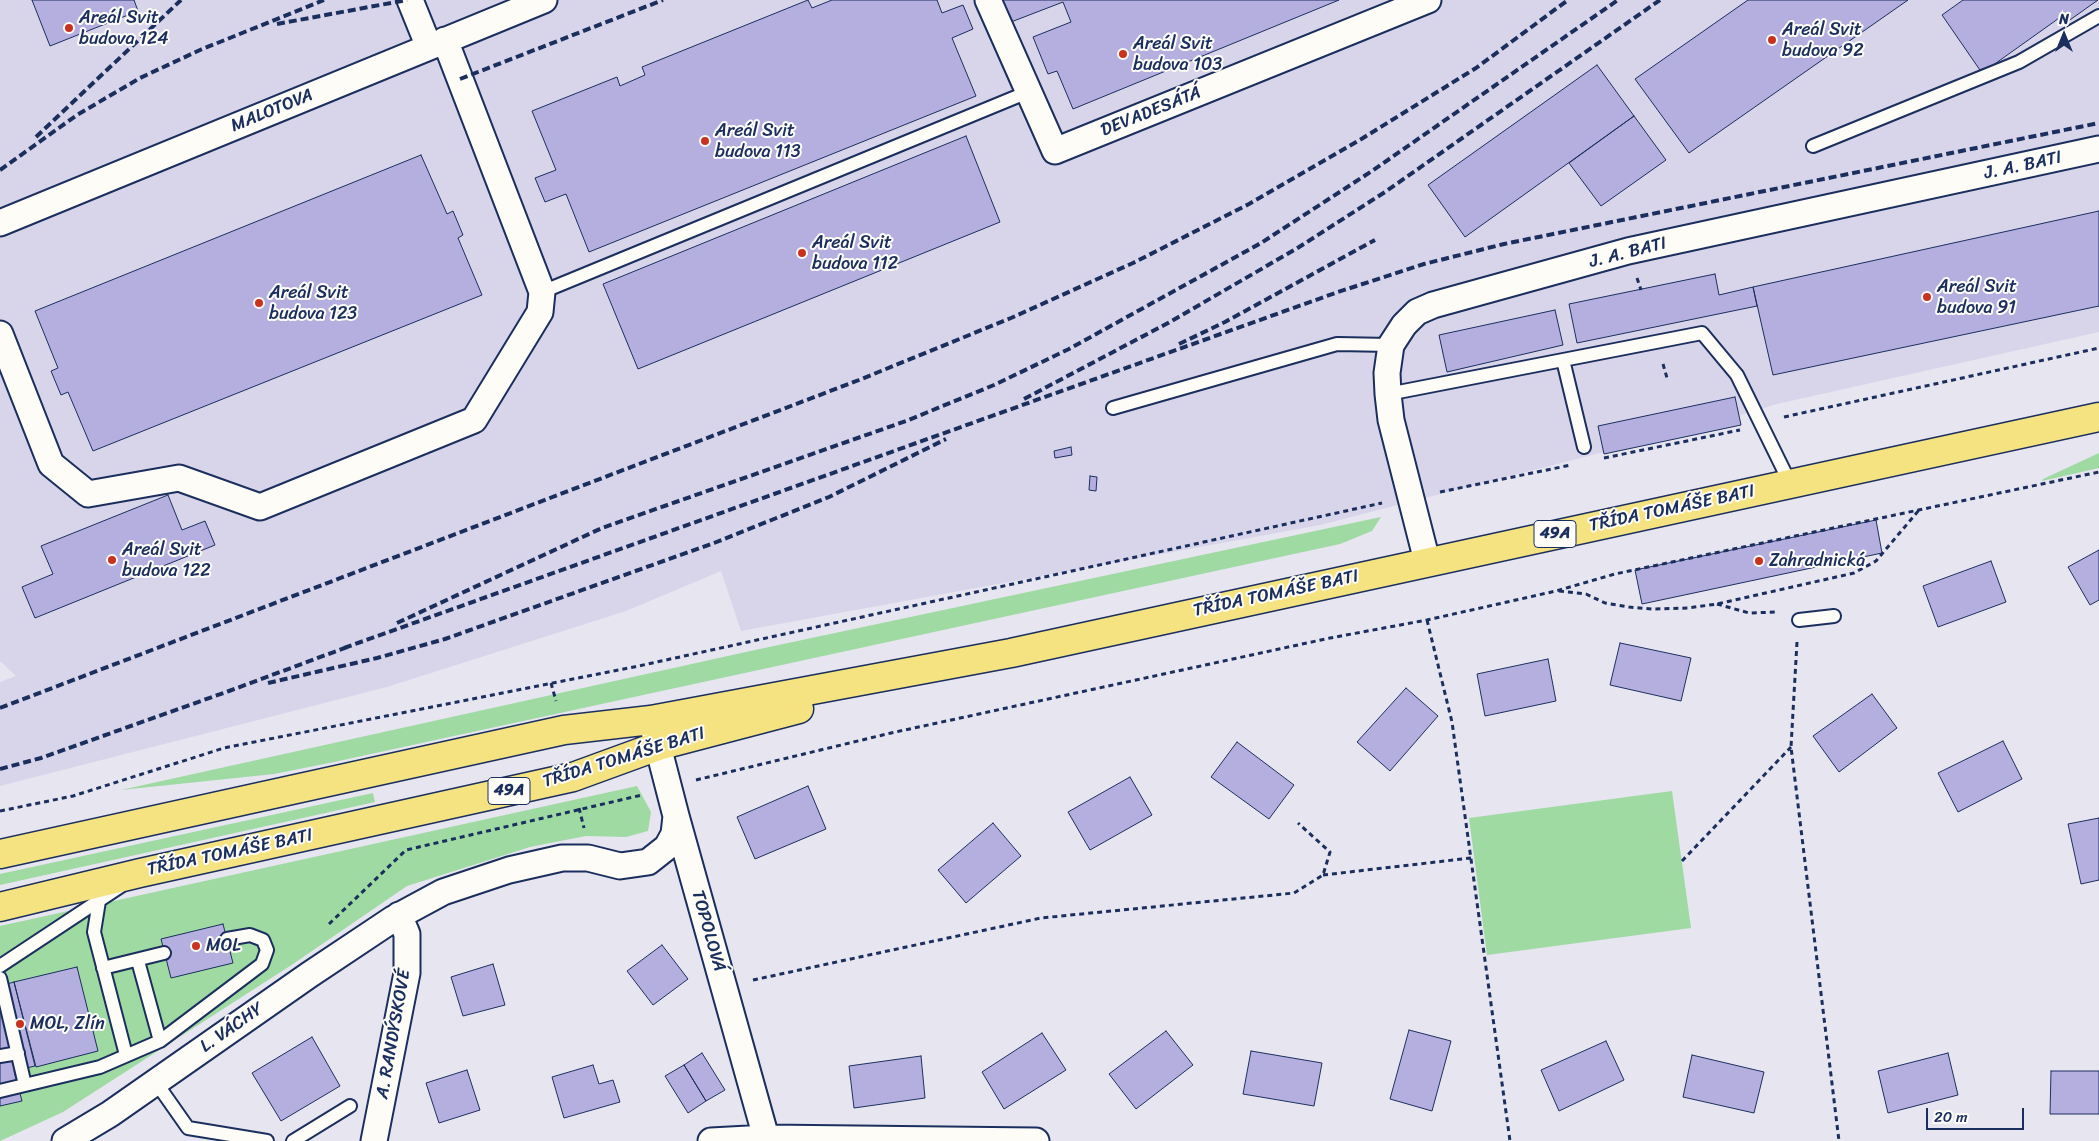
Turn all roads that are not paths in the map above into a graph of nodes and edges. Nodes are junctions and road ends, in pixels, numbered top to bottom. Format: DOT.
graph roads {
  1 [pos="410,0"];
  2 [pos="544,0"];
  3 [pos="988,0"];
  4 [pos="1428,0"];
  5 [pos="2099,16"];
  6 [pos="437,44"];
  7 [pos="1028,92"];
  8 [pos="1813,146"];
  9 [pos="2099,149"];
  10 [pos="0,223"];
  11 [pos="542,292"];
  12 [pos="0,334"];
  13 [pos="1392,345"];
  14 [pos="1563,360"];
  15 [pos="1388,394"];
  16 [pos="1113,408"];
  17 [pos="2099,417"];
  18 [pos="1584,447"];
  19 [pos="1790,483"];
  20 [pos="1427,561"];
  21 [pos="1834,616"];
  22 [pos="1798,620"];
  23 [pos="1011,653"];
  24 [pos="651,720"];
  25 [pos="658,746"];
  26 [pos="676,816"];
  27 [pos="0,854"];
  28 [pos="140,872"];
  29 [pos="99,901"];
  30 [pos="0,906"];
  31 [pos="400,915"];
  32 [pos="227,939"];
  33 [pos="164,953"];
  34 [pos="138,961"];
  35 [pos="0,966"];
  36 [pos="103,968"];
  37 [pos="0,978"];
  38 [pos="3,1006"];
  39 [pos="6,1030"];
  40 [pos="160,1041"];
  41 [pos="18,1053"];
  42 [pos="126,1055"];
  43 [pos="0,1056"];
  44 [pos="156,1081"];
  45 [pos="25,1085"];
  46 [pos="0,1091"];
  47 [pos="350,1106"];
  48 [pos="767,1140"];
  49 [pos="65,1141"];
  50 [pos="267,1141"];
  51 [pos="292,1141"];
  52 [pos="374,1141"];
  53 [pos="711,1141"];
  54 [pos="1036,1141"];
  1 -- 6 [label="street"];
  2 -- 6 [label="street, MALOTOVA"];
  3 -- 7 [label="street, DEVADESÁTÁ"];
  4 -- 7 [label="street, DEVADESÁTÁ"];
  5 -- 8 [label="lane"];
  6 -- 10 [label="street, MALOTOVA"];
  6 -- 11 [label="street"];
  7 -- 11 [label="lane"];
  9 -- 13 [label="street, J. A. BATI"];
  11 -- 12 [label="street"];
  13 -- 15 [label="street, J. A. BATI"];
  13 -- 16 [label="lane"];
  14 -- 15 [label="lane"];
  14 -- 18 [label="lane"];
  14 -- 19 [label="lane"];
  15 -- 20 [label="street, J. A. BATI"];
  17 -- 19 [label="main road, TŘÍDA TOMÁŠE BATI / 49A"];
  19 -- 20 [label="main road, TŘÍDA TOMÁŠE BATI / 49A"];
  20 -- 23 [label="main road, TŘÍDA TOMÁŠE BATI / 49A"];
  21 -- 22 [label="lane"];
  23 -- 24 [label="main road, TŘÍDA TOMÁŠE BATI / 49A"];
  23 -- 25 [label="main road, TŘÍDA TOMÁŠE BATI / 49A"];
  24 -- 25 [label="street, TOPOLOVÁ"];
  24 -- 27 [label="main road, TŘÍDA TOMÁŠE BATI / 49A"];
  25 -- 26 [label="street, TOPOLOVÁ"];
  25 -- 28 [label="main road, TŘÍDA TOMÁŠE BATI / 49A"];
  26 -- 31 [label="street"];
  26 -- 48 [label="street, TOPOLOVÁ"];
  28 -- 29 [label="lane"];
  28 -- 30 [label="main road, TŘÍDA TOMÁŠE BATI / 49A"];
  29 -- 35 [label="lane"];
  29 -- 36 [label="lane"];
  31 -- 44 [label="street, L. VÁCHY"];
  31 -- 52 [label="street, A. RANDÝSKOVÉ"];
  32 -- 40 [label="lane"];
  33 -- 34 [label="lane"];
  34 -- 36 [label="lane"];
  34 -- 40 [label="lane"];
  36 -- 42 [label="lane"];
  37 -- 38 [label="lane"];
  38 -- 39 [label="lane"];
  39 -- 41 [label="lane"];
  40 -- 42 [label="lane"];
  41 -- 43 [label="lane"];
  41 -- 45 [label="lane"];
  42 -- 45 [label="lane"];
  44 -- 49 [label="street, L. VÁCHY"];
  44 -- 50 [label="lane"];
  45 -- 46 [label="lane"];
  47 -- 51 [label="lane"];
  48 -- 53 [label="street"];
  48 -- 54 [label="street"];
}
